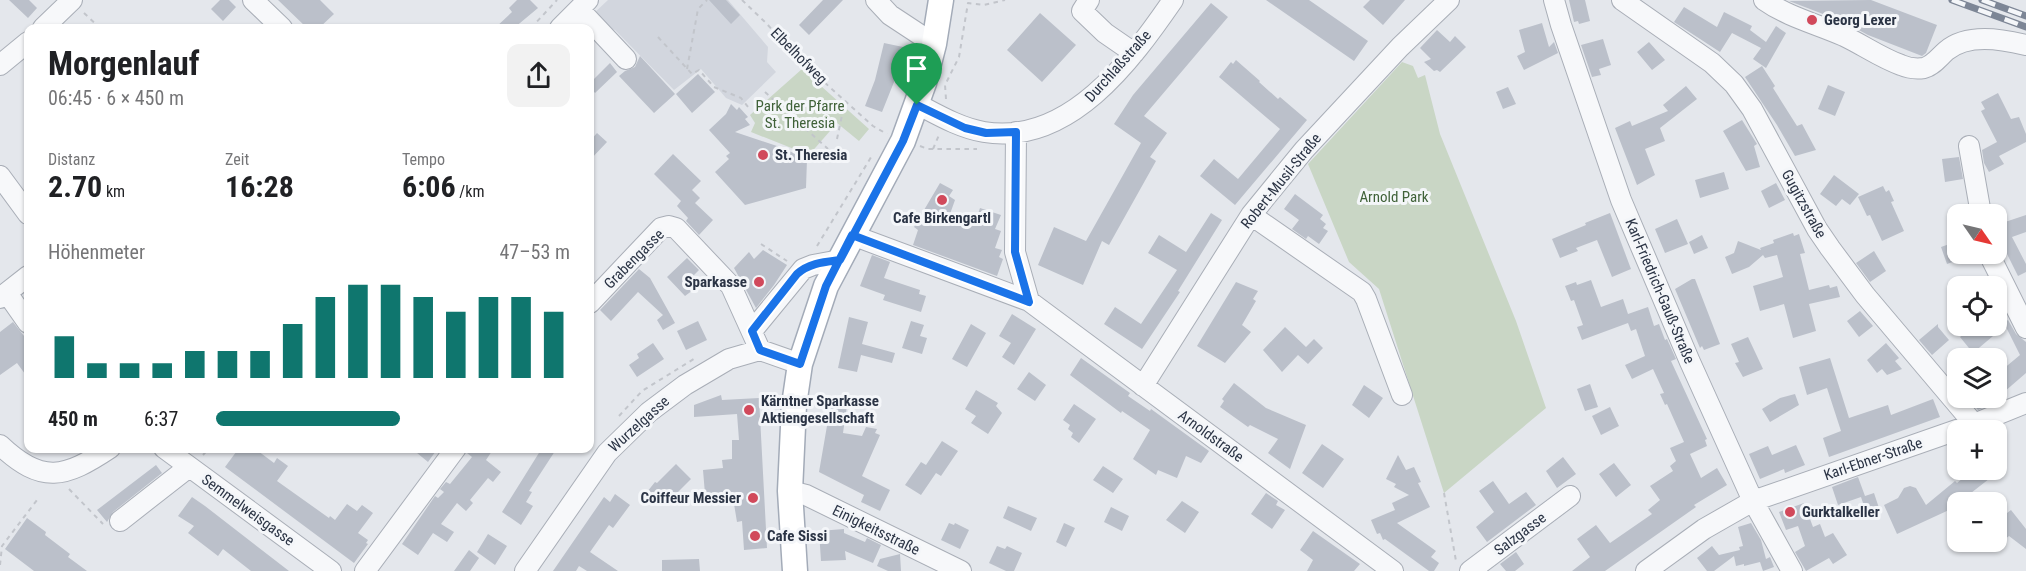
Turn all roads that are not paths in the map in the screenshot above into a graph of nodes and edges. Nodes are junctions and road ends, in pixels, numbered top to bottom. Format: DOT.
graph roads {
  1 [pos="253,0"];
  2 [pos="876,0"];
  3 [pos="941,0"];
  4 [pos="1089,0"];
  5 [pos="1173,0"];
  6 [pos="1449,0"];
  7 [pos="1554,0"];
  8 [pos="1622,0"];
  9 [pos="1764,0"];
  10 [pos="62,3"];
  11 [pos="583,3"];
  12 [pos="45,24"];
  13 [pos="278,24"];
  14 [pos="564,24"];
  15 [pos="934,44"];
  16 [pos="24,45"];
  17 [pos="2026,45"];
  18 [pos="1134,52"];
  19 [pos="626,59"];
  20 [pos="0,65"];
  21 [pos="917,105"];
  22 [pos="1016,132"];
  23 [pos="1969,146"];
  24 [pos="0,176"];
  25 [pos="1979,204"];
  26 [pos="24,209"];
  27 [pos="1251,215"];
  28 [pos="852,235"];
  29 [pos="840,260"];
  30 [pos="1994,264"];
  31 [pos="24,279"];
  32 [pos="3,296"];
  33 [pos="594,299"];
  34 [pos="1029,302"];
  35 [pos="24,319"];
  36 [pos="2026,328"];
  37 [pos="752,331"];
  38 [pos="760,350"];
  39 [pos="800,364"];
  40 [pos="1143,386"];
  41 [pos="1402,395"];
  42 [pos="2026,403"];
  43 [pos="1971,420"];
  44 [pos="1984,420"];
  45 [pos="1947,433"];
  46 [pos="0,445"];
  47 [pos="101,453"];
  48 [pos="171,453"];
  49 [pos="452,453"];
  50 [pos="189,467"];
  51 [pos="790,491"];
  52 [pos="1570,496"];
  53 [pos="1753,501"];
  54 [pos="120,521"];
  55 [pos="331,571"];
  56 [pos="365,571"];
  57 [pos="525,571"];
  58 [pos="795,571"];
  59 [pos="961,571"];
  60 [pos="1393,571"];
  61 [pos="1470,571"];
  62 [pos="1646,571"];
  63 [pos="1792,571"];
  1 -- 13 [label="street"];
  2 -- 15 [label="street"];
  3 -- 15 [label="main road"];
  4 -- 18 [label="street"];
  5 -- 18 [label="street, Durchlaßstraße"];
  6 -- 27 [label="street, Robert-Musil-Straße"];
  7 -- 53 [label="street, Karl-Friedrich-Gauß-Straße"];
  8 -- 43 [label="street, Gugitzstraße"];
  9 -- 17 [label="street"];
  10 -- 12 [label="street"];
  11 -- 14 [label="street"];
  11 -- 19 [label="street"];
  15 -- 21 [label="main road"];
  16 -- 20 [label="street"];
  18 -- 22 [label="street, Durchlaßstraße"];
  21 -- 22 [label="street, Durchlaßstraße"];
  21 -- 28 [label="main road"];
  22 -- 34 [label="street"];
  23 -- 25 [label="street"];
  24 -- 26 [label="street"];
  27 -- 40 [label="street, Robert-Musil-Straße"];
  27 -- 41 [label="street"];
  28 -- 29 [label="main road"];
  28 -- 34 [label="street, Arnoldstraße"];
  29 -- 37 [label="street"];
  29 -- 39 [label="main road"];
  30 -- 36 [label="street"];
  31 -- 32 [label="street"];
  32 -- 35 [label="street"];
  33 -- 37 [label="street, Grabengasse"];
  34 -- 40 [label="street, Arnoldstraße"];
  37 -- 38 [label="street, Grabengasse"];
  38 -- 39 [label="street"];
  38 -- 57 [label="street, Wurzelgasse"];
  39 -- 51 [label="main road"];
  40 -- 60 [label="street, Arnoldstraße"];
  42 -- 44 [label="street, Karl-Ebner-Straße"];
  45 -- 53 [label="street, Karl-Ebner-Straße"];
  46 -- 47 [label="street"];
  48 -- 50 [label="street, Semmelweisgasse"];
  49 -- 56 [label="street"];
  50 -- 54 [label="street"];
  50 -- 55 [label="street, Semmelweisgasse"];
  51 -- 58 [label="main road"];
  51 -- 59 [label="street, Einigkeitsstraße"];
  52 -- 61 [label="street, Salzgasse"];
  53 -- 62 [label="street, Karl-Ebner-Straße"];
  53 -- 63 [label="street, Karl-Friedrich-Gauß-Straße"];
}
